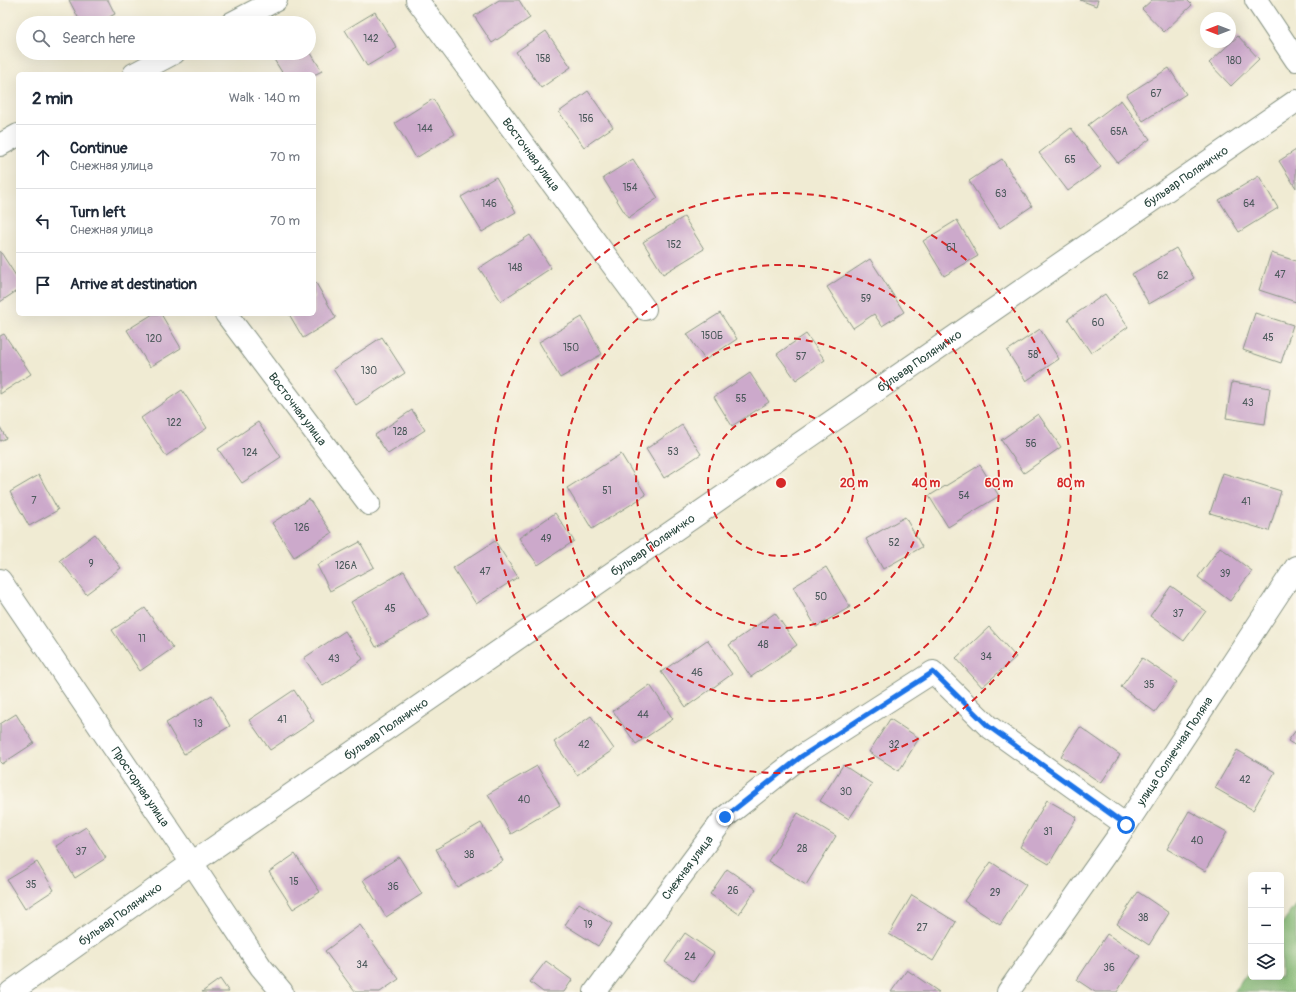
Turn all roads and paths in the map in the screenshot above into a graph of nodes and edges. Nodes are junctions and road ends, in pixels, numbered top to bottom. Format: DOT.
graph roads {
  1 [pos="276,0"];
  2 [pos="417,0"];
  3 [pos="1256,0"];
  4 [pos="245,16"];
  5 [pos="161,60"];
  6 [pos="1296,60"];
  7 [pos="138,72"];
  8 [pos="1296,101"];
  9 [pos="16,136"];
  10 [pos="0,145"];
  11 [pos="645,309"];
  12 [pos="228,316"];
  13 [pos="369,504"];
  14 [pos="1296,567"];
  15 [pos="0,580"];
  16 [pos="1126,825"];
  17 [pos="192,863"];
  18 [pos="11,992"];
  19 [pos="282,992"];
  20 [pos="595,992"];
  21 [pos="1008,992"];
  1 -- 4 [label="street"];
  2 -- 11 [label="street, Восточная улица"];
  3 -- 6 [label="street"];
  5 -- 7 [label="street"];
  8 -- 17 [label="street, бульвар Поляничко"];
  9 -- 10 [label="street"];
  12 -- 13 [label="street, Восточная улица"];
  14 -- 16 [label="street, улица Солнечная Поляна"];
  15 -- 17 [label="street, Просторная улица"];
  16 -- 20 [label="street, Снежная улица"];
  16 -- 21 [label="street, улица Солнечная Поляна"];
  17 -- 18 [label="street, бульвар Поляничко"];
  17 -- 19 [label="street, Просторная улица"];
}
